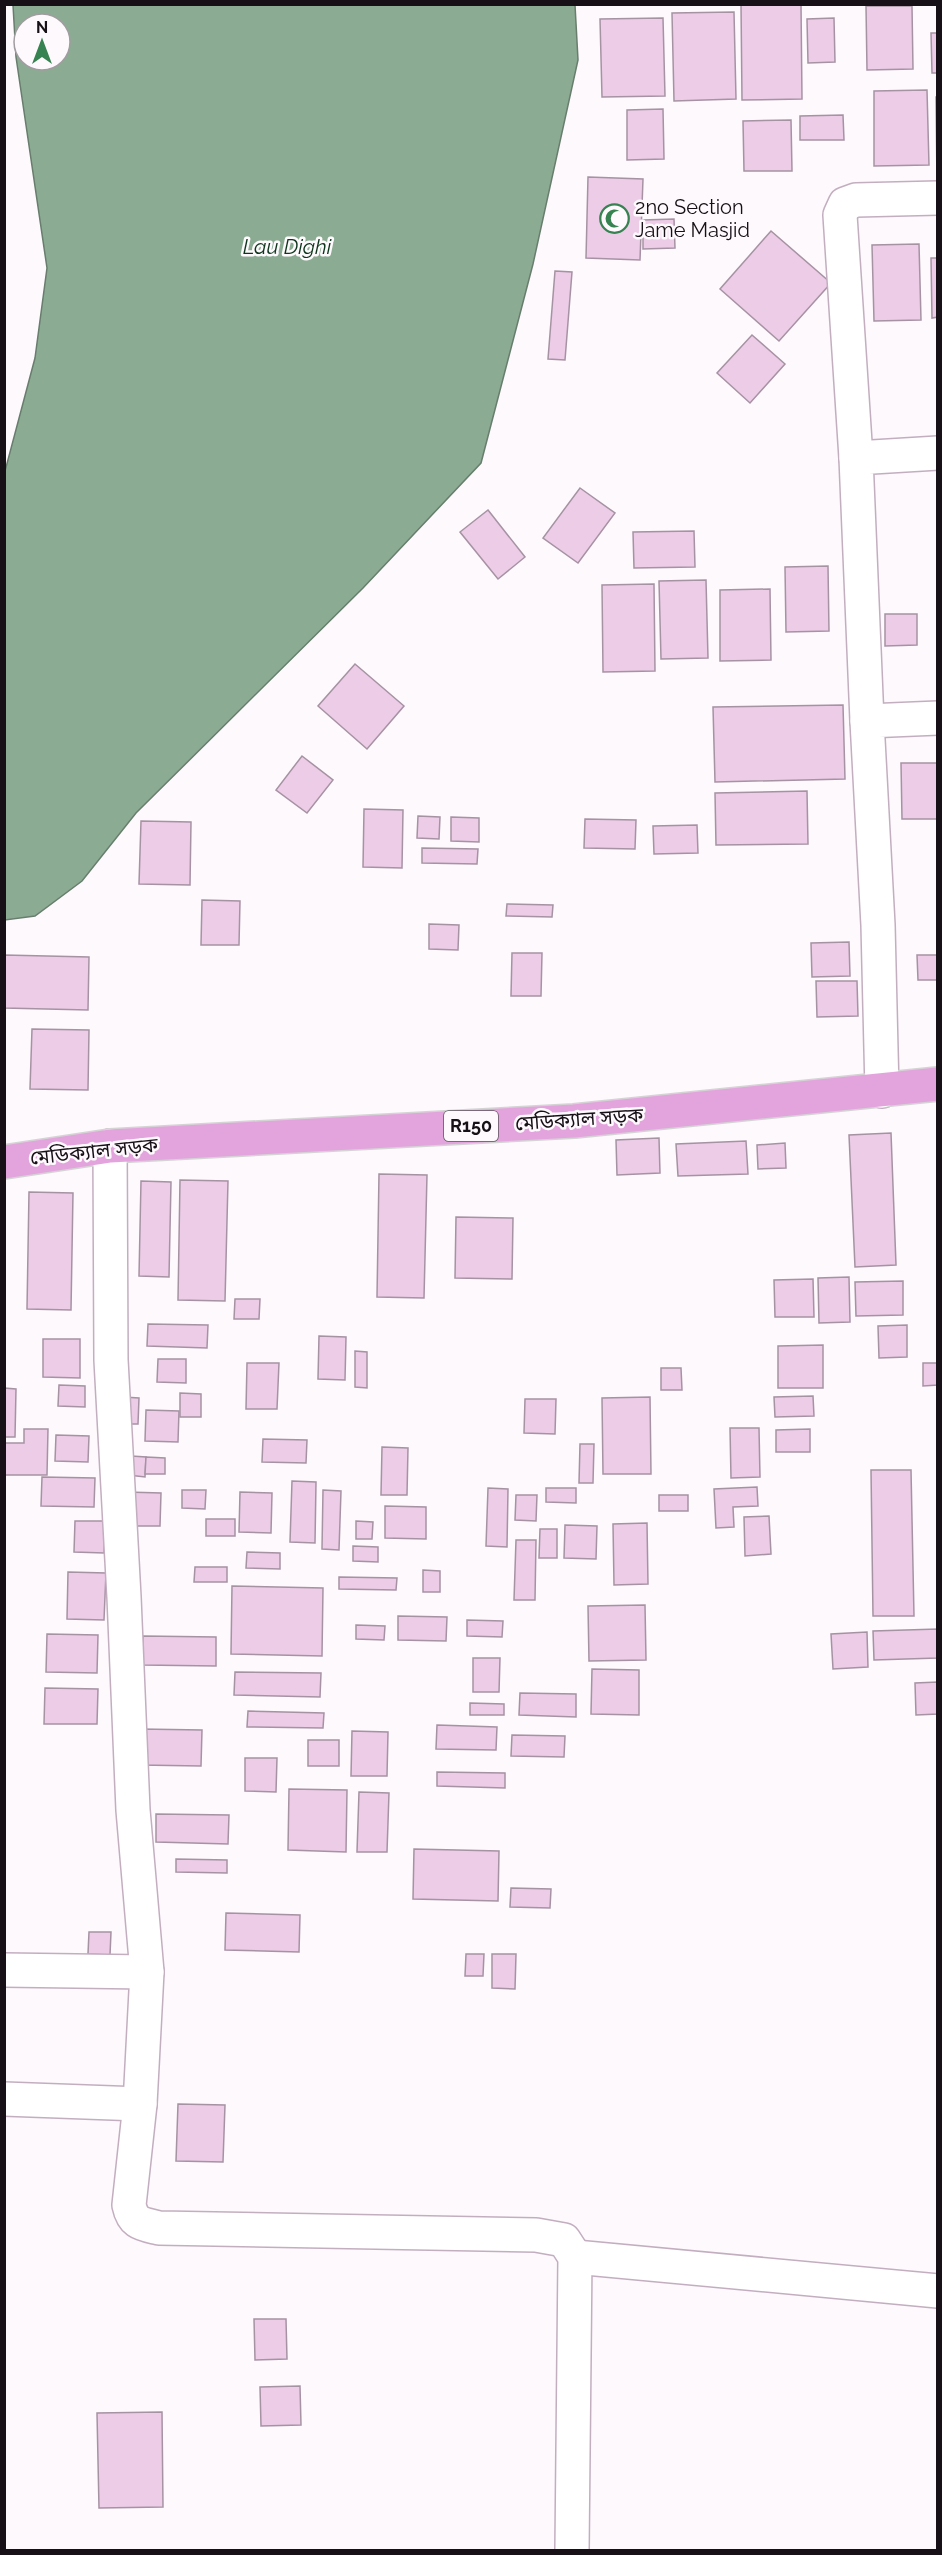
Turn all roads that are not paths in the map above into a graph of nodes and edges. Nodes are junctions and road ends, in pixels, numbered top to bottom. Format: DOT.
graph roads {
  1 [pos="938,198"];
  2 [pos="938,453"];
  3 [pos="856,458"];
  4 [pos="938,718"];
  5 [pos="867,721"];
  6 [pos="938,1084"];
  7 [pos="882,1091"];
  8 [pos="110,1146"];
  9 [pos="4,1162"];
  10 [pos="4,1970"];
  11 [pos="147,1972"];
  12 [pos="4,2099"];
  13 [pos="140,2104"];
  14 [pos="575,2257"];
  15 [pos="938,2290"];
  16 [pos="572,2550"];
  1 -- 3 [label="street"];
  2 -- 3 [label="street"];
  3 -- 5 [label="street"];
  4 -- 5 [label="street"];
  5 -- 7 [label="street"];
  6 -- 7 [label="main road, মেডিক্যাল সড়ক / R150"];
  7 -- 8 [label="main road, মেডিক্যাল সড়ক / R150"];
  8 -- 9 [label="main road, মেডিক্যাল সড়ক / R150"];
  8 -- 11 [label="street"];
  10 -- 11 [label="street"];
  11 -- 13 [label="street"];
  12 -- 13 [label="street"];
  13 -- 14 [label="street"];
  14 -- 15 [label="street"];
  14 -- 16 [label="street"];
}
